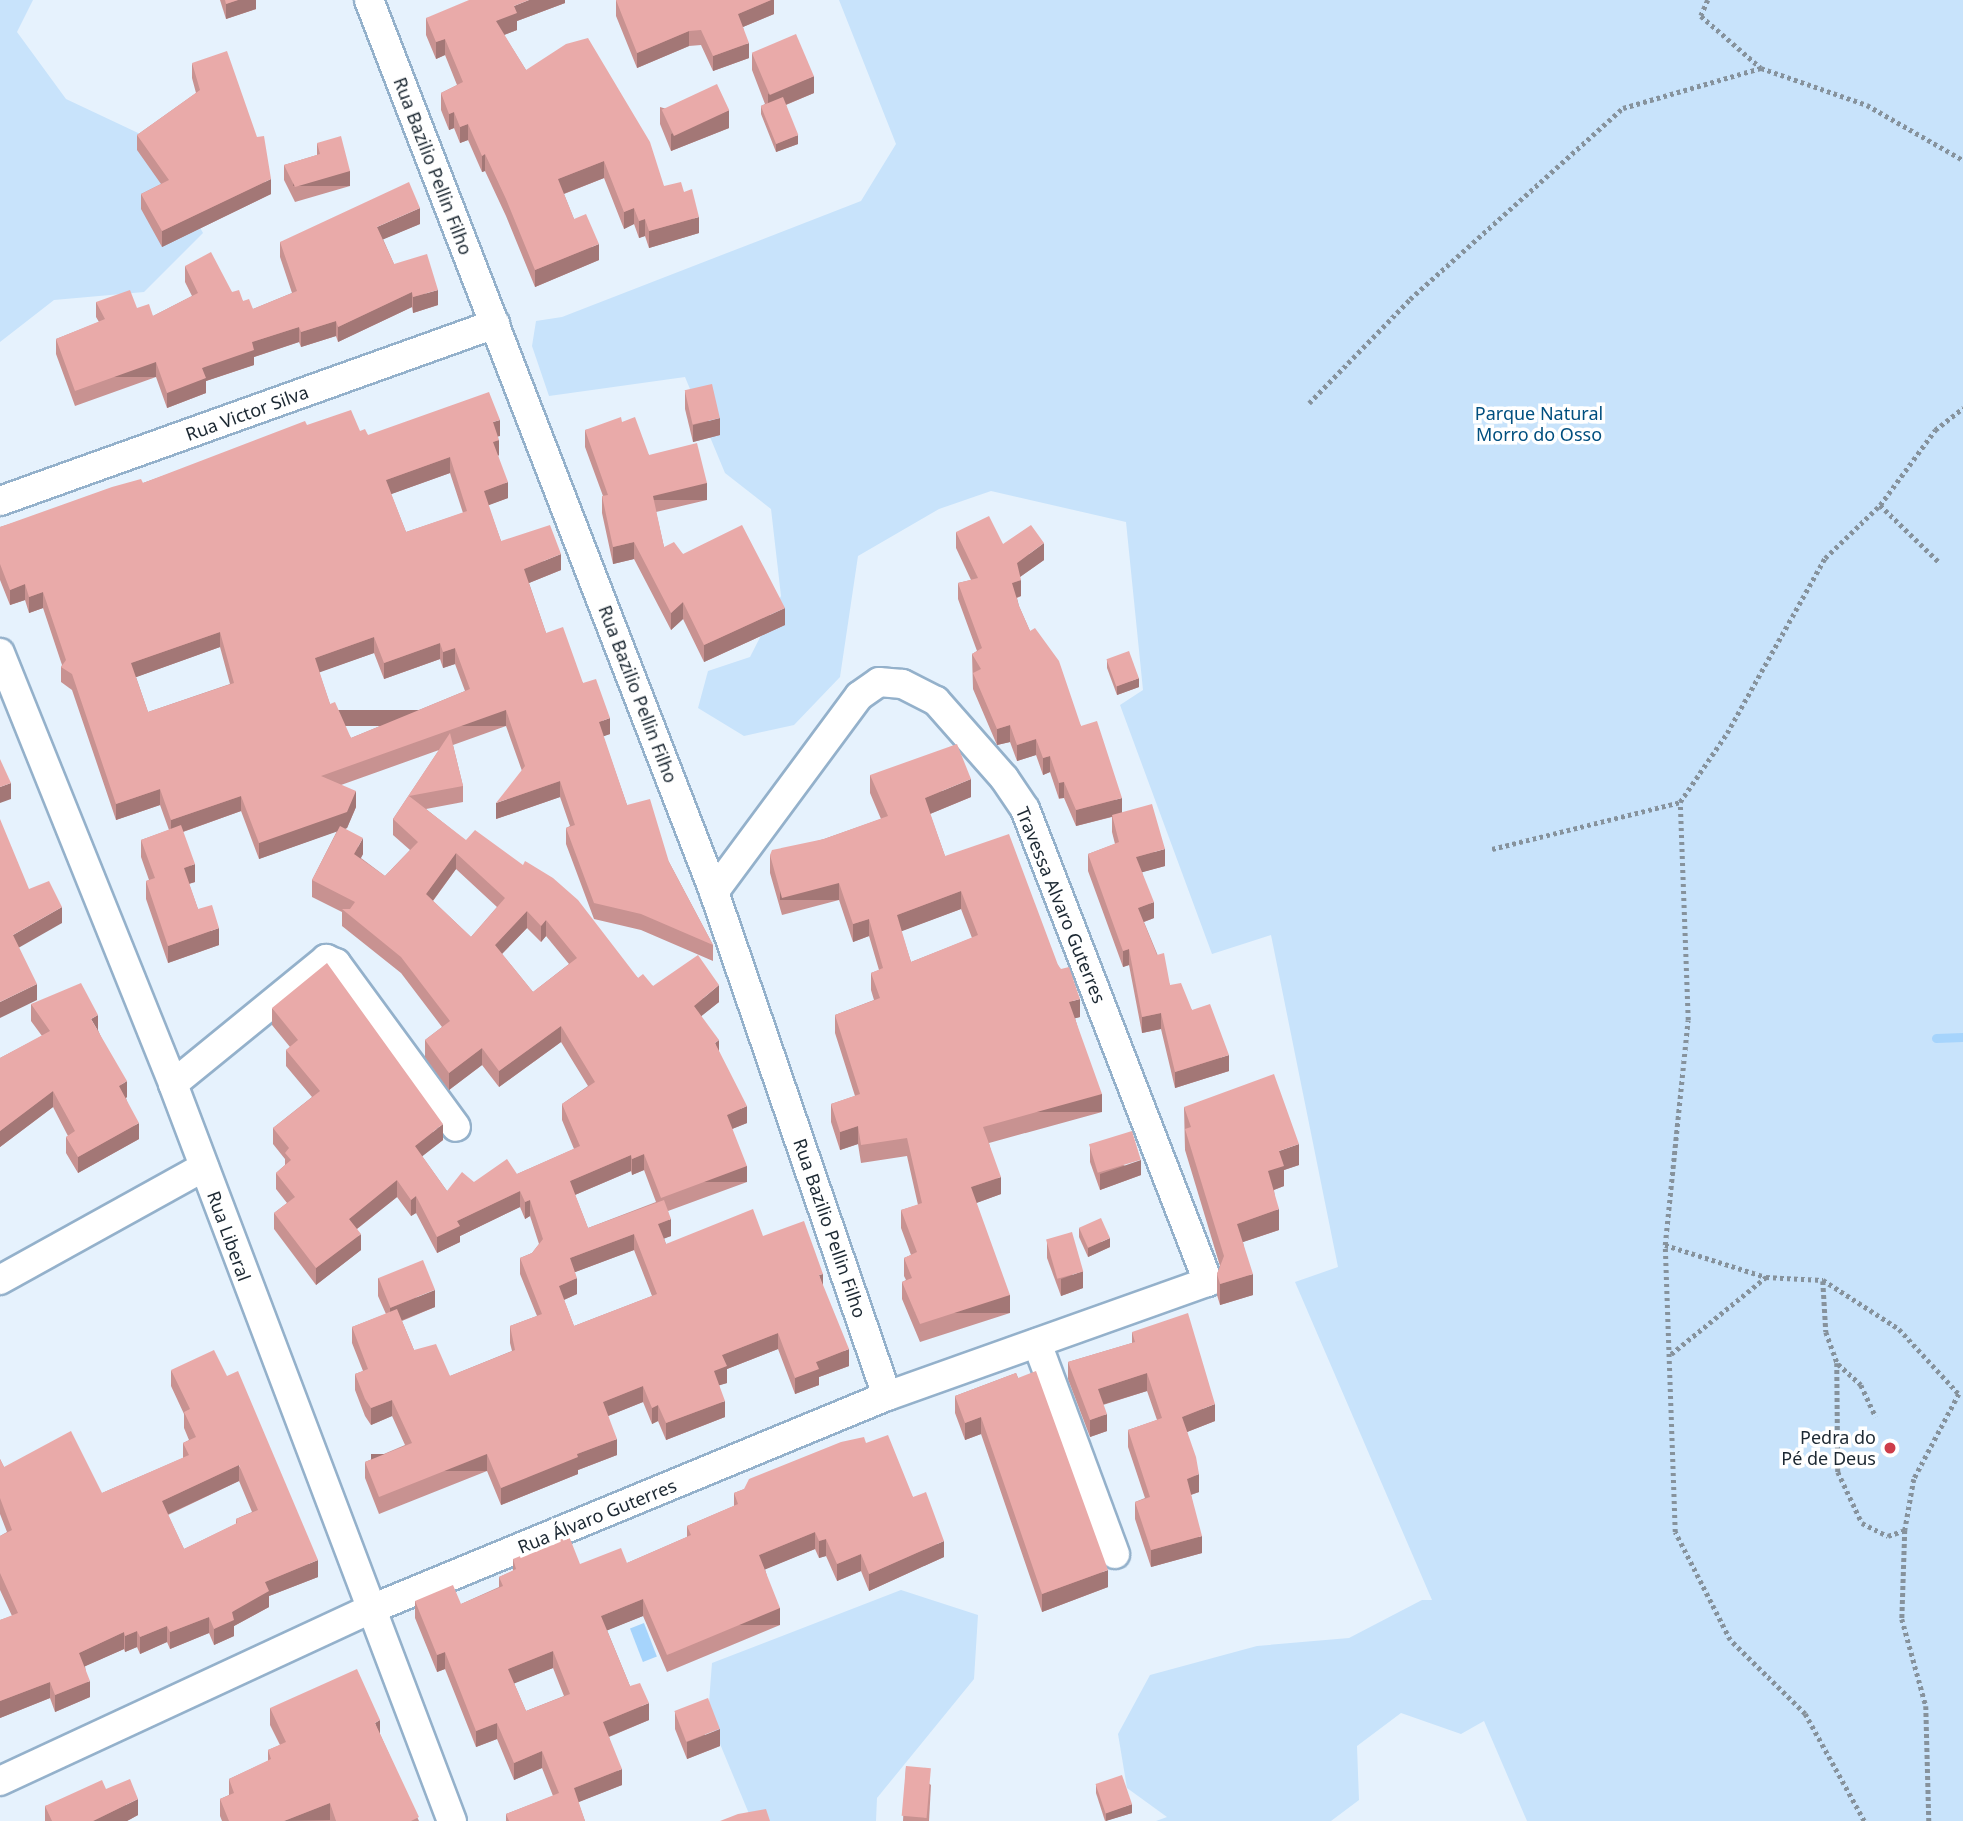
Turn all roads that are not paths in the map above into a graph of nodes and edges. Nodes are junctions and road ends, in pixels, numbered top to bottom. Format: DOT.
graph roads {
  1 [pos="369,0"];
  2 [pos="495,324"];
  3 [pos="0,501"];
  4 [pos="0,653"];
  5 [pos="714,892"];
  6 [pos="173,1084"];
  7 [pos="456,1127"];
  8 [pos="204,1167"];
  9 [pos="0,1280"];
  10 [pos="1208,1282"];
  11 [pos="1038,1343"];
  12 [pos="887,1396"];
  13 [pos="1115,1554"];
  14 [pos="369,1610"];
  15 [pos="0,1781"];
  16 [pos="452,1821"];
  1 -- 2 [label="street, Rua Bazilio Pellin Filho"];
  2 -- 3 [label="street, Rua Victor Silva"];
  2 -- 5 [label="street, Rua Bazilio Pellin Filho"];
  4 -- 6 [label="street, Rua Liberal"];
  5 -- 10 [label="street, Travessa Alvaro Guterres"];
  5 -- 12 [label="street, Rua Bazilio Pellin Filho"];
  6 -- 7 [label="street"];
  6 -- 8 [label="street, Rua Liberal"];
  8 -- 9 [label="street"];
  8 -- 14 [label="street, Rua Liberal"];
  10 -- 11 [label="street, Rua Álvaro Guterres"];
  11 -- 12 [label="street, Rua Álvaro Guterres"];
  11 -- 13 [label="street"];
  12 -- 14 [label="street, Rua Álvaro Guterres"];
  14 -- 15 [label="street, Rua Álvaro Guterres"];
  14 -- 16 [label="street, Rua Liberal"];
}
